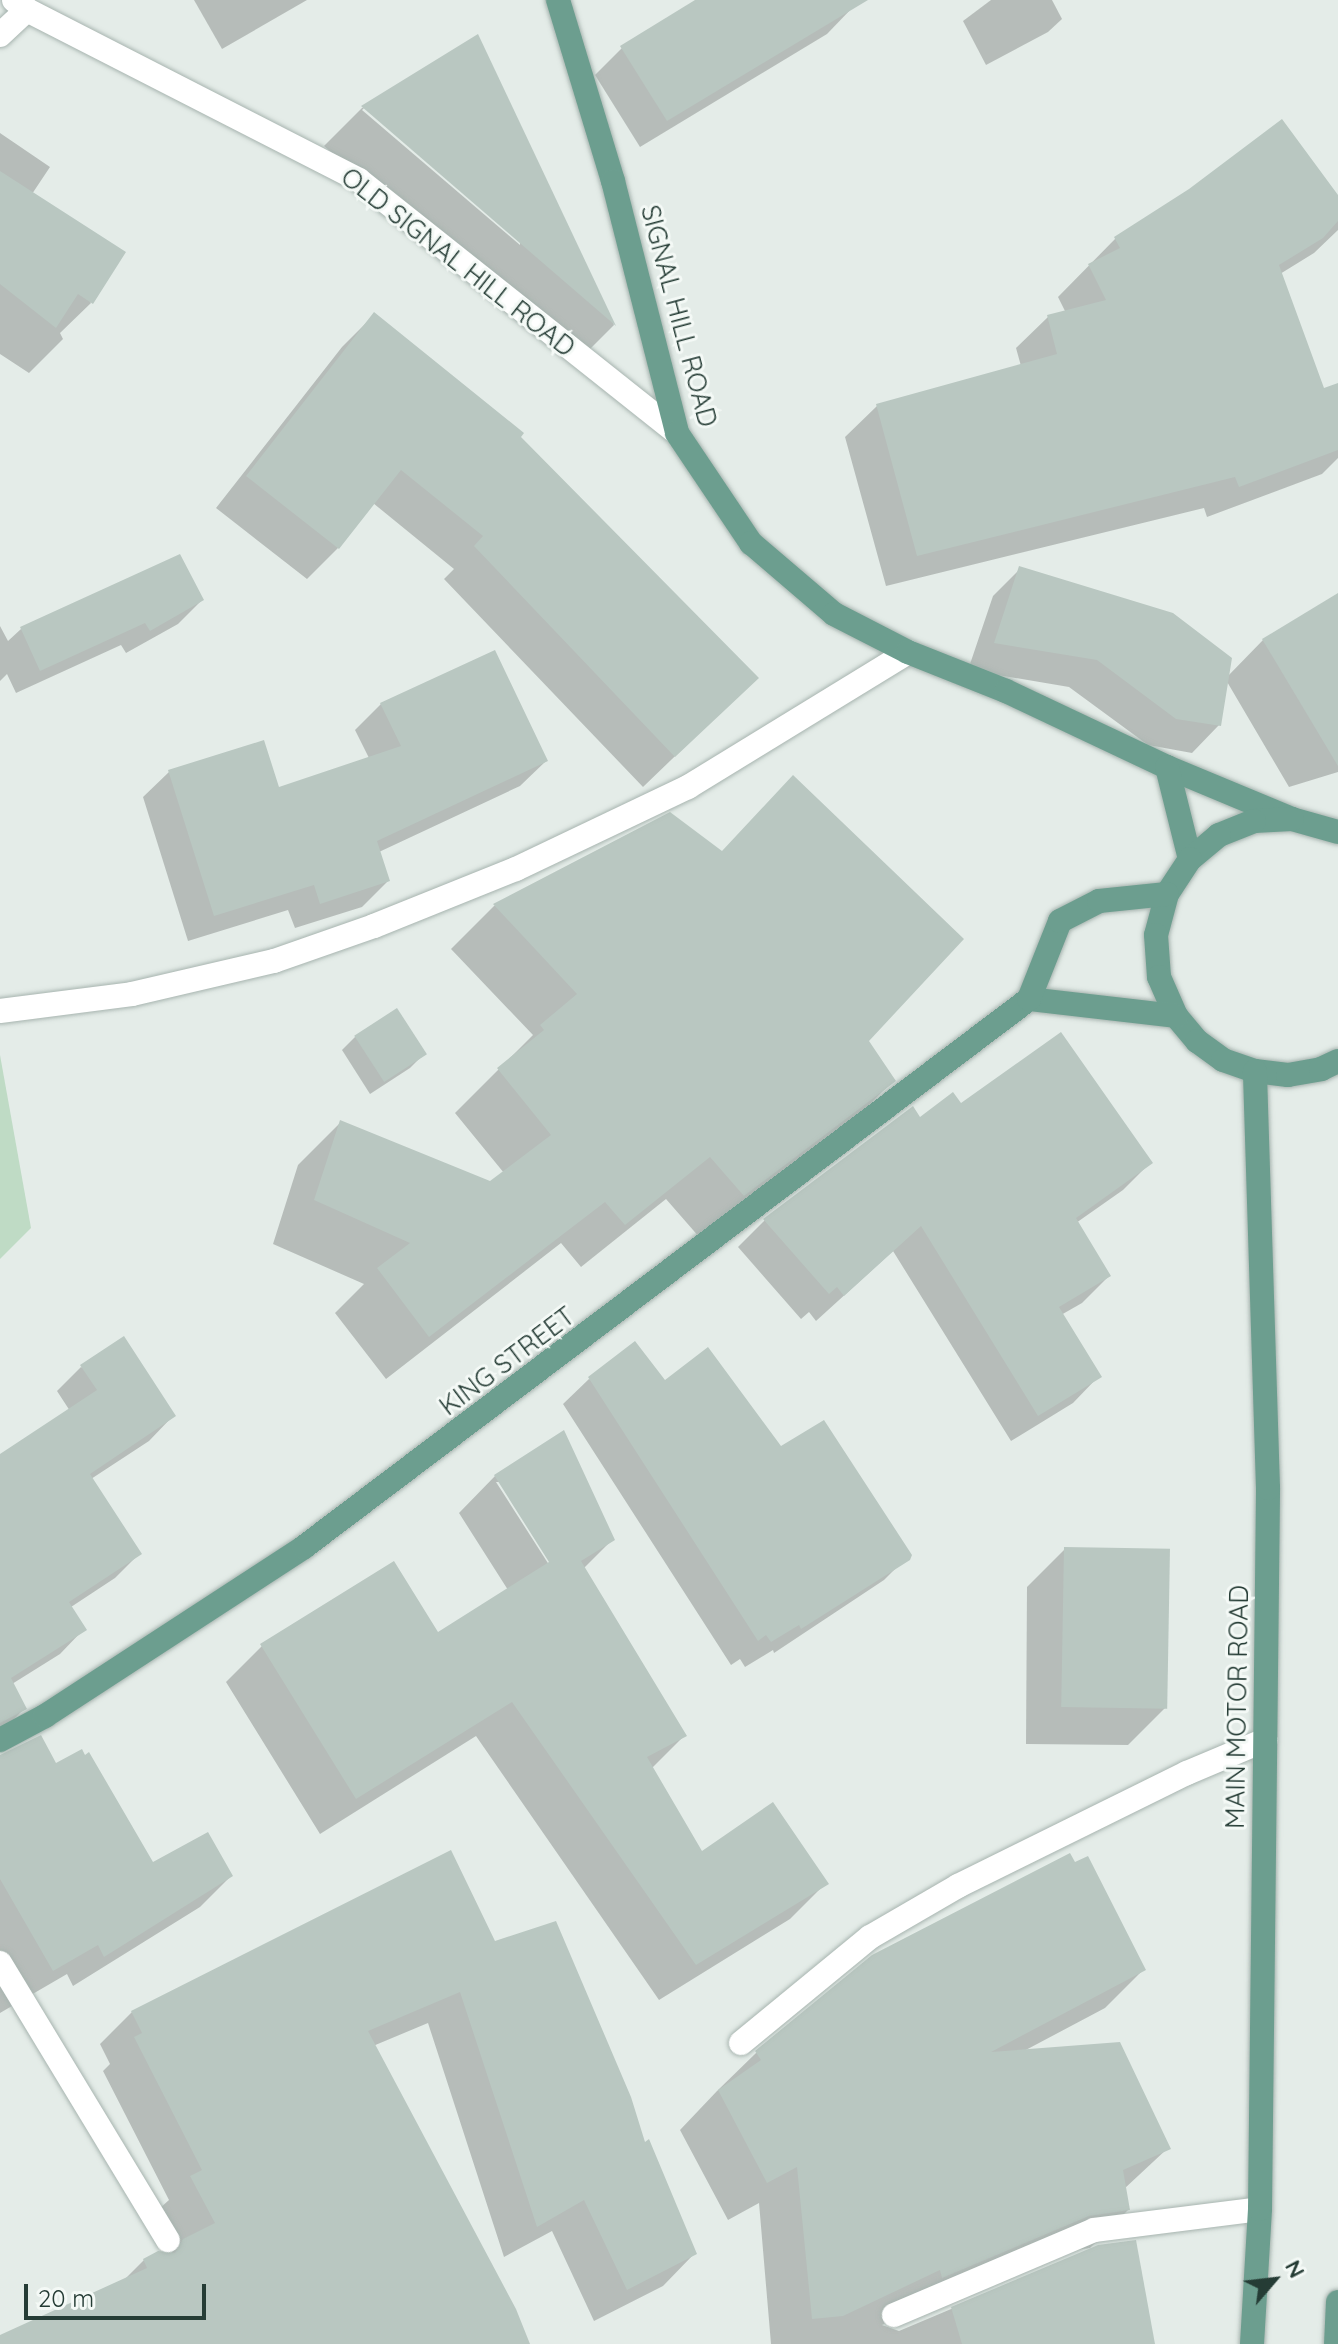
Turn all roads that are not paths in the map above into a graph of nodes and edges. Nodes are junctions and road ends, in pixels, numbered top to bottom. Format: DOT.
graph roads {
  1 [pos="558,0"];
  2 [pos="20,5"];
  3 [pos="0,35"];
  4 [pos="677,433"];
  5 [pos="908,652"];
  6 [pos="1167,767"];
  7 [pos="1292,819"];
  8 [pos="1337,830"];
  9 [pos="1190,859"];
  10 [pos="1167,894"];
  11 [pos="1029,999"];
  12 [pos="0,1011"];
  13 [pos="1176,1016"];
  14 [pos="1338,1061"];
  15 [pos="1255,1071"];
  16 [pos="0,1740"];
  17 [pos="1265,1740"];
  18 [pos="0,1963"];
  19 [pos="741,2043"];
  20 [pos="1260,2209"];
  21 [pos="168,2240"];
  22 [pos="1338,2302"];
  23 [pos="894,2315"];
  24 [pos="1252,2344"];
  25 [pos="1336,2344"];
  1 -- 4 [label="main road, SIGNAL HILL ROAD"];
  2 -- 3 [label="street"];
  2 -- 4 [label="street, OLD SIGNAL HILL ROAD"];
  4 -- 5 [label="main road, SIGNAL HILL ROAD"];
  5 -- 6 [label="main road, SIGNAL HILL ROAD"];
  5 -- 12 [label="street"];
  6 -- 7 [label="main road, SIGNAL HILL ROAD"];
  6 -- 9 [label="main road"];
  7 -- 8 [label="main road"];
  7 -- 9 [label="main road"];
  9 -- 10 [label="main road"];
  10 -- 11 [label="main road"];
  10 -- 13 [label="main road"];
  11 -- 13 [label="main road"];
  11 -- 16 [label="main road, KING STREET"];
  13 -- 15 [label="main road"];
  14 -- 15 [label="main road"];
  15 -- 17 [label="main road, MAIN MOTOR ROAD"];
  17 -- 19 [label="street"];
  17 -- 20 [label="main road, MAIN MOTOR ROAD"];
  18 -- 21 [label="street"];
  20 -- 23 [label="street"];
  20 -- 24 [label="main road, MAIN MOTOR ROAD"];
  22 -- 25 [label="main road"];
}
